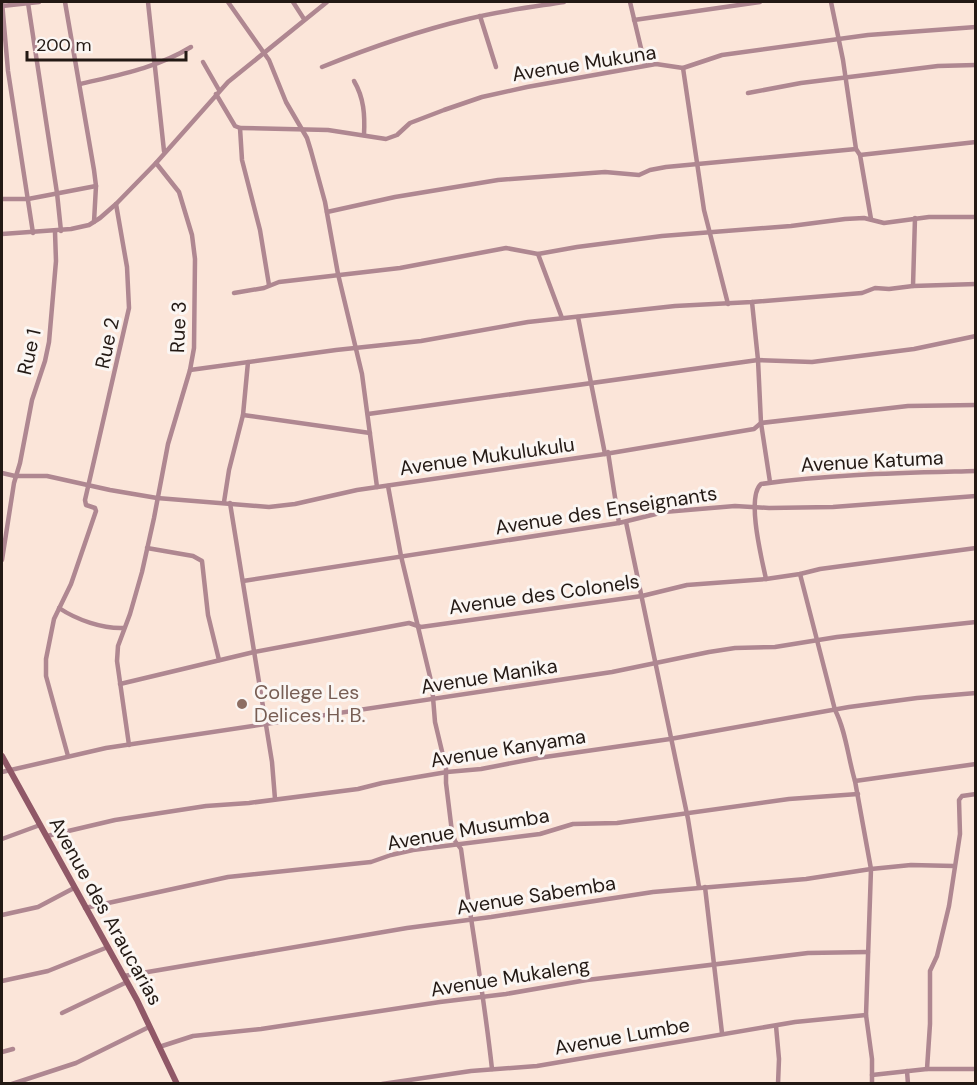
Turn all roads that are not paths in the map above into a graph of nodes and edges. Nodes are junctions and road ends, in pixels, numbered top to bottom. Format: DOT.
graph roads {
  1 [pos="39,2"];
  2 [pos="65,2"];
  3 [pos="148,2"];
  4 [pos="228,2"];
  5 [pos="293,2"];
  6 [pos="327,2"];
  7 [pos="564,2"];
  8 [pos="630,2"];
  9 [pos="760,2"];
  10 [pos="831,2"];
  11 [pos="28,3"];
  12 [pos="544,3"];
  13 [pos="2,4"];
  14 [pos="480,16"];
  15 [pos="304,19"];
  16 [pos="634,20"];
  17 [pos="975,27"];
  18 [pos="840,40"];
  19 [pos="191,47"];
  20 [pos="263,52"];
  21 [pos="203,62"];
  22 [pos="154,65"];
  23 [pos="645,65"];
  24 [pos="975,65"];
  25 [pos="322,67"];
  26 [pos="495,67"];
  27 [pos="682,68"];
  28 [pos="846,78"];
  29 [pos="354,81"];
  30 [pos="80,84"];
  31 [pos="218,92"];
  32 [pos="748,93"];
  33 [pos="240,128"];
  34 [pos="300,129"];
  35 [pos="364,135"];
  36 [pos="975,142"];
  37 [pos="856,149"];
  38 [pos="164,152"];
  39 [pos="860,155"];
  40 [pos="156,163"];
  41 [pos="697,164"];
  42 [pos="96,186"];
  43 [pos="57,193"];
  44 [pos="2,199"];
  45 [pos="28,199"];
  46 [pos="116,204"];
  47 [pos="327,212"];
  48 [pos="975,217"];
  49 [pos="915,218"];
  50 [pos="871,219"];
  51 [pos="94,222"];
  52 [pos="58,231"];
  53 [pos="33,233"];
  54 [pos="709,233"];
  55 [pos="2,234"];
  56 [pos="538,254"];
  57 [pos="338,274"];
  58 [pos="975,284"];
  59 [pos="269,285"];
  60 [pos="913,286"];
  61 [pos="234,293"];
  62 [pos="752,302"];
  63 [pos="728,304"];
  64 [pos="578,317"];
  65 [pos="562,318"];
  66 [pos="975,336"];
  67 [pos="354,348"];
  68 [pos="758,360"];
  69 [pos="248,362"];
  70 [pos="190,370"];
  71 [pos="591,383"];
  72 [pos="975,405"];
  73 [pos="368,414"];
  74 [pos="243,415"];
  75 [pos="761,423"];
  76 [pos="370,433"];
  77 [pos="607,453"];
  78 [pos="975,471"];
  79 [pos="2,473"];
  80 [pos="15,476"];
  81 [pos="770,482"];
  82 [pos="89,486"];
  83 [pos="388,486"];
  84 [pos="377,487"];
  85 [pos="975,496"];
  86 [pos="158,498"];
  87 [pos="227,502"];
  88 [pos="756,507"];
  89 [pos="626,522"];
  90 [pos="619,523"];
  91 [pos="147,548"];
  92 [pos="975,548"];
  93 [pos="401,556"];
  94 [pos="2,560"];
  95 [pos="800,574"];
  96 [pos="766,579"];
  97 [pos="243,581"];
  98 [pos="642,596"];
  99 [pos="59,608"];
  100 [pos="975,622"];
  101 [pos="417,626"];
  102 [pos="124,628"];
  103 [pos="817,640"];
  104 [pos="254,652"];
  105 [pos="219,660"];
  106 [pos="655,663"];
  107 [pos="120,684"];
  108 [pos="975,693"];
  109 [pos="433,699"];
  110 [pos="835,710"];
  111 [pos="266,723"];
  112 [pos="670,739"];
  113 [pos="129,745"];
  114 [pos="2,756"];
  115 [pos="68,756"];
  116 [pos="975,764"];
  117 [pos="9,770"];
  118 [pos="2,772"];
  119 [pos="447,772"];
  120 [pos="855,781"];
  121 [pos="858,794"];
  122 [pos="975,794"];
  123 [pos="275,799"];
  124 [pos="686,813"];
  125 [pos="40,825"];
  126 [pos="47,837"];
  127 [pos="2,839"];
  128 [pos="458,844"];
  129 [pos="954,866"];
  130 [pos="871,869"];
  131 [pos="702,887"];
  132 [pos="74,888"];
  133 [pos="85,908"];
  134 [pos="2,915"];
  135 [pos="471,920"];
  136 [pos="108,947"];
  137 [pos="868,952"];
  138 [pos="714,965"];
  139 [pos="125,979"];
  140 [pos="2,981"];
  141 [pos="484,997"];
  142 [pos="62,1013"];
  143 [pos="866,1015"];
  144 [pos="776,1026"];
  145 [pos="149,1027"];
  146 [pos="722,1033"];
  147 [pos="159,1047"];
  148 [pos="13,1049"];
  149 [pos="2,1052"];
  150 [pos="492,1069"];
  151 [pos="927,1069"];
  152 [pos="975,1069"];
  153 [pos="907,1071"];
  154 [pos="872,1075"];
  155 [pos="12,1083"];
  156 [pos="177,1083"];
  157 [pos="386,1083"];
  158 [pos="778,1083"];
  159 [pos="872,1083"];
  160 [pos="908,1083"];
  1 -- 11 [label="street"];
  2 -- 30 [label="street"];
  3 -- 22 [label="street"];
  4 -- 20 [label="street"];
  5 -- 15 [label="street"];
  6 -- 15 [label="street"];
  7 -- 12 [label="street"];
  8 -- 16 [label="street"];
  9 -- 16 [label="street"];
  10 -- 18 [label="street"];
  11 -- 13 [label="street"];
  11 -- 43 [label="street, Rue 1"];
  12 -- 14 [label="street"];
  13 -- 45 [label="street"];
  14 -- 25 [label="street"];
  14 -- 26 [label="street"];
  15 -- 20 [label="street"];
  16 -- 23 [label="street"];
  17 -- 18 [label="street, Avenue Mukuna"];
  18 -- 27 [label="street, Avenue Mukuna"];
  18 -- 28 [label="street"];
  19 -- 22 [label="street"];
  20 -- 31 [label="street"];
  20 -- 34 [label="street"];
  21 -- 31 [label="street"];
  22 -- 30 [label="street"];
  22 -- 38 [label="street"];
  23 -- 27 [label="street, Avenue Mukuna"];
  23 -- 35 [label="street, Avenue Mukuna"];
  24 -- 28 [label="street"];
  27 -- 41 [label="street"];
  28 -- 32 [label="street"];
  28 -- 37 [label="street"];
  29 -- 35 [label="street"];
  30 -- 42 [label="street"];
  31 -- 33 [label="street"];
  31 -- 38 [label="street"];
  33 -- 34 [label="street, Avenue Mukuna"];
  33 -- 59 [label="street"];
  34 -- 35 [label="street, Avenue Mukuna"];
  34 -- 47 [label="street"];
  36 -- 39 [label="street"];
  37 -- 39 [label="street"];
  37 -- 41 [label="street"];
  38 -- 40 [label="street"];
  39 -- 50 [label="street"];
  40 -- 46 [label="street"];
  40 -- 70 [label="street, Rue 3"];
  41 -- 47 [label="street"];
  41 -- 54 [label="street"];
  42 -- 43 [label="street"];
  42 -- 51 [label="street"];
  43 -- 45 [label="street"];
  43 -- 52 [label="street, Rue 1"];
  44 -- 45 [label="street"];
  45 -- 53 [label="street"];
  46 -- 51 [label="street"];
  46 -- 82 [label="street, Rue 2"];
  47 -- 57 [label="street"];
  48 -- 49 [label="street"];
  49 -- 50 [label="street"];
  49 -- 60 [label="street"];
  50 -- 54 [label="street"];
  51 -- 52 [label="street"];
  52 -- 53 [label="street"];
  52 -- 80 [label="street, Rue 1"];
  53 -- 55 [label="street"];
  54 -- 56 [label="street"];
  54 -- 63 [label="street"];
  56 -- 57 [label="street"];
  56 -- 65 [label="street"];
  57 -- 59 [label="street"];
  57 -- 67 [label="street"];
  58 -- 60 [label="street"];
  59 -- 61 [label="street"];
  60 -- 62 [label="street"];
  62 -- 63 [label="street"];
  62 -- 68 [label="street"];
  63 -- 64 [label="street"];
  64 -- 65 [label="street"];
  64 -- 71 [label="street"];
  65 -- 67 [label="street"];
  66 -- 68 [label="street"];
  67 -- 69 [label="street"];
  67 -- 73 [label="street"];
  68 -- 71 [label="street"];
  68 -- 75 [label="street"];
  69 -- 70 [label="street"];
  69 -- 74 [label="street"];
  70 -- 86 [label="street, Rue 3"];
  71 -- 73 [label="street"];
  71 -- 77 [label="street"];
  72 -- 75 [label="street, Avenue Mukulukulu"];
  73 -- 76 [label="street"];
  74 -- 76 [label="street"];
  74 -- 87 [label="street"];
  75 -- 77 [label="street, Avenue Mukulukulu"];
  75 -- 81 [label="street"];
  76 -- 84 [label="street"];
  77 -- 83 [label="street, Avenue Mukulukulu"];
  77 -- 90 [label="street"];
  78 -- 81 [label="street, Avenue Katuma"];
  79 -- 80 [label="street, Avenue Mukulukulu"];
  80 -- 82 [label="street, Avenue Mukulukulu"];
  80 -- 94 [label="street, Rue 1"];
  81 -- 88 [label="street"];
  82 -- 86 [label="street, Avenue Mukulukulu"];
  82 -- 99 [label="street"];
  83 -- 84 [label="street, Avenue Mukulukulu"];
  83 -- 93 [label="street"];
  84 -- 87 [label="street, Avenue Mukulukulu"];
  85 -- 88 [label="street, Avenue des Enseignants"];
  86 -- 87 [label="street, Avenue Mukulukulu"];
  86 -- 91 [label="street, Rue 3"];
  87 -- 97 [label="street"];
  88 -- 89 [label="street, Avenue des Enseignants"];
  88 -- 96 [label="street"];
  89 -- 90 [label="street, Avenue des Enseignants"];
  89 -- 98 [label="street"];
  90 -- 93 [label="street, Avenue des Enseignants"];
  91 -- 102 [label="street, Rue 3"];
  91 -- 105 [label="street"];
  92 -- 95 [label="street, Avenue des Colonels"];
  93 -- 97 [label="street, Avenue des Enseignants"];
  93 -- 101 [label="street"];
  95 -- 96 [label="street, Avenue des Colonels"];
  95 -- 103 [label="street"];
  96 -- 98 [label="street, Avenue des Colonels"];
  97 -- 104 [label="street"];
  98 -- 101 [label="street, Avenue des Colonels"];
  98 -- 106 [label="street"];
  99 -- 102 [label="street"];
  99 -- 115 [label="street"];
  100 -- 103 [label="street, Avenue Manika"];
  101 -- 104 [label="street, Avenue des Colonels"];
  101 -- 109 [label="street"];
  102 -- 107 [label="street, Rue 3"];
  103 -- 106 [label="street, Avenue Manika"];
  103 -- 110 [label="street"];
  104 -- 105 [label="street, Avenue des Colonels"];
  104 -- 111 [label="street"];
  105 -- 107 [label="street, Avenue des Colonels"];
  106 -- 109 [label="street, Avenue Manika"];
  106 -- 112 [label="street"];
  107 -- 113 [label="street, Rue 3"];
  108 -- 110 [label="street, Avenue Kanyama"];
  109 -- 111 [label="street, Avenue Manika"];
  109 -- 119 [label="street"];
  110 -- 112 [label="street, Avenue Kanyama"];
  110 -- 120 [label="street"];
  111 -- 113 [label="street, Avenue Manika"];
  111 -- 123 [label="street"];
  112 -- 119 [label="street, Avenue Kanyama"];
  112 -- 124 [label="street"];
  113 -- 115 [label="street, Avenue Manika"];
  114 -- 117 [label="street, Avenue des Araucarias"];
  115 -- 117 [label="street, Avenue Manika"];
  116 -- 120 [label="street"];
  117 -- 118 [label="street, Avenue Manika"];
  117 -- 125 [label="street, Avenue des Araucarias"];
  119 -- 123 [label="street, Avenue Kanyama"];
  119 -- 128 [label="street"];
  120 -- 121 [label="street"];
  121 -- 124 [label="street, Avenue Musumba"];
  121 -- 130 [label="street"];
  122 -- 129 [label="street"];
  123 -- 126 [label="street, Avenue Kanyama"];
  124 -- 128 [label="street, Avenue Musumba"];
  124 -- 131 [label="street"];
  125 -- 126 [label="street, Avenue des Araucarias"];
  125 -- 127 [label="street"];
  126 -- 132 [label="street, Avenue des Araucarias"];
  128 -- 133 [label="street, Avenue Musumba"];
  128 -- 135 [label="street"];
  129 -- 130 [label="street, Avenue Sabemba"];
  129 -- 151 [label="street"];
  130 -- 131 [label="street, Avenue Sabemba"];
  130 -- 137 [label="street"];
  131 -- 135 [label="street, Avenue Sabemba"];
  131 -- 138 [label="street"];
  132 -- 133 [label="street, Avenue des Araucarias"];
  132 -- 134 [label="street"];
  133 -- 136 [label="street, Avenue des Araucarias"];
  135 -- 139 [label="street, Avenue Sabemba"];
  135 -- 141 [label="street"];
  136 -- 139 [label="street, Avenue des Araucarias"];
  136 -- 140 [label="street"];
  137 -- 138 [label="street, Avenue Mukaleng"];
  137 -- 143 [label="street"];
  138 -- 141 [label="street, Avenue Mukaleng"];
  138 -- 146 [label="street"];
  139 -- 142 [label="street, Avenue Sabemba"];
  139 -- 145 [label="street, Avenue des Araucarias"];
  141 -- 147 [label="street, Avenue Mukaleng"];
  141 -- 150 [label="street"];
  143 -- 144 [label="street, Avenue Lumbe"];
  143 -- 154 [label="street"];
  144 -- 146 [label="street, Avenue Lumbe"];
  144 -- 158 [label="street"];
  145 -- 147 [label="street, Avenue des Araucarias"];
  145 -- 155 [label="street"];
  146 -- 150 [label="street, Avenue Lumbe"];
  147 -- 156 [label="street, Avenue des Araucarias"];
  148 -- 149 [label="street"];
  150 -- 157 [label="street, Avenue Lumbe"];
  151 -- 152 [label="street"];
  151 -- 153 [label="street"];
  153 -- 154 [label="street"];
  153 -- 160 [label="street"];
  154 -- 159 [label="street"];
}
